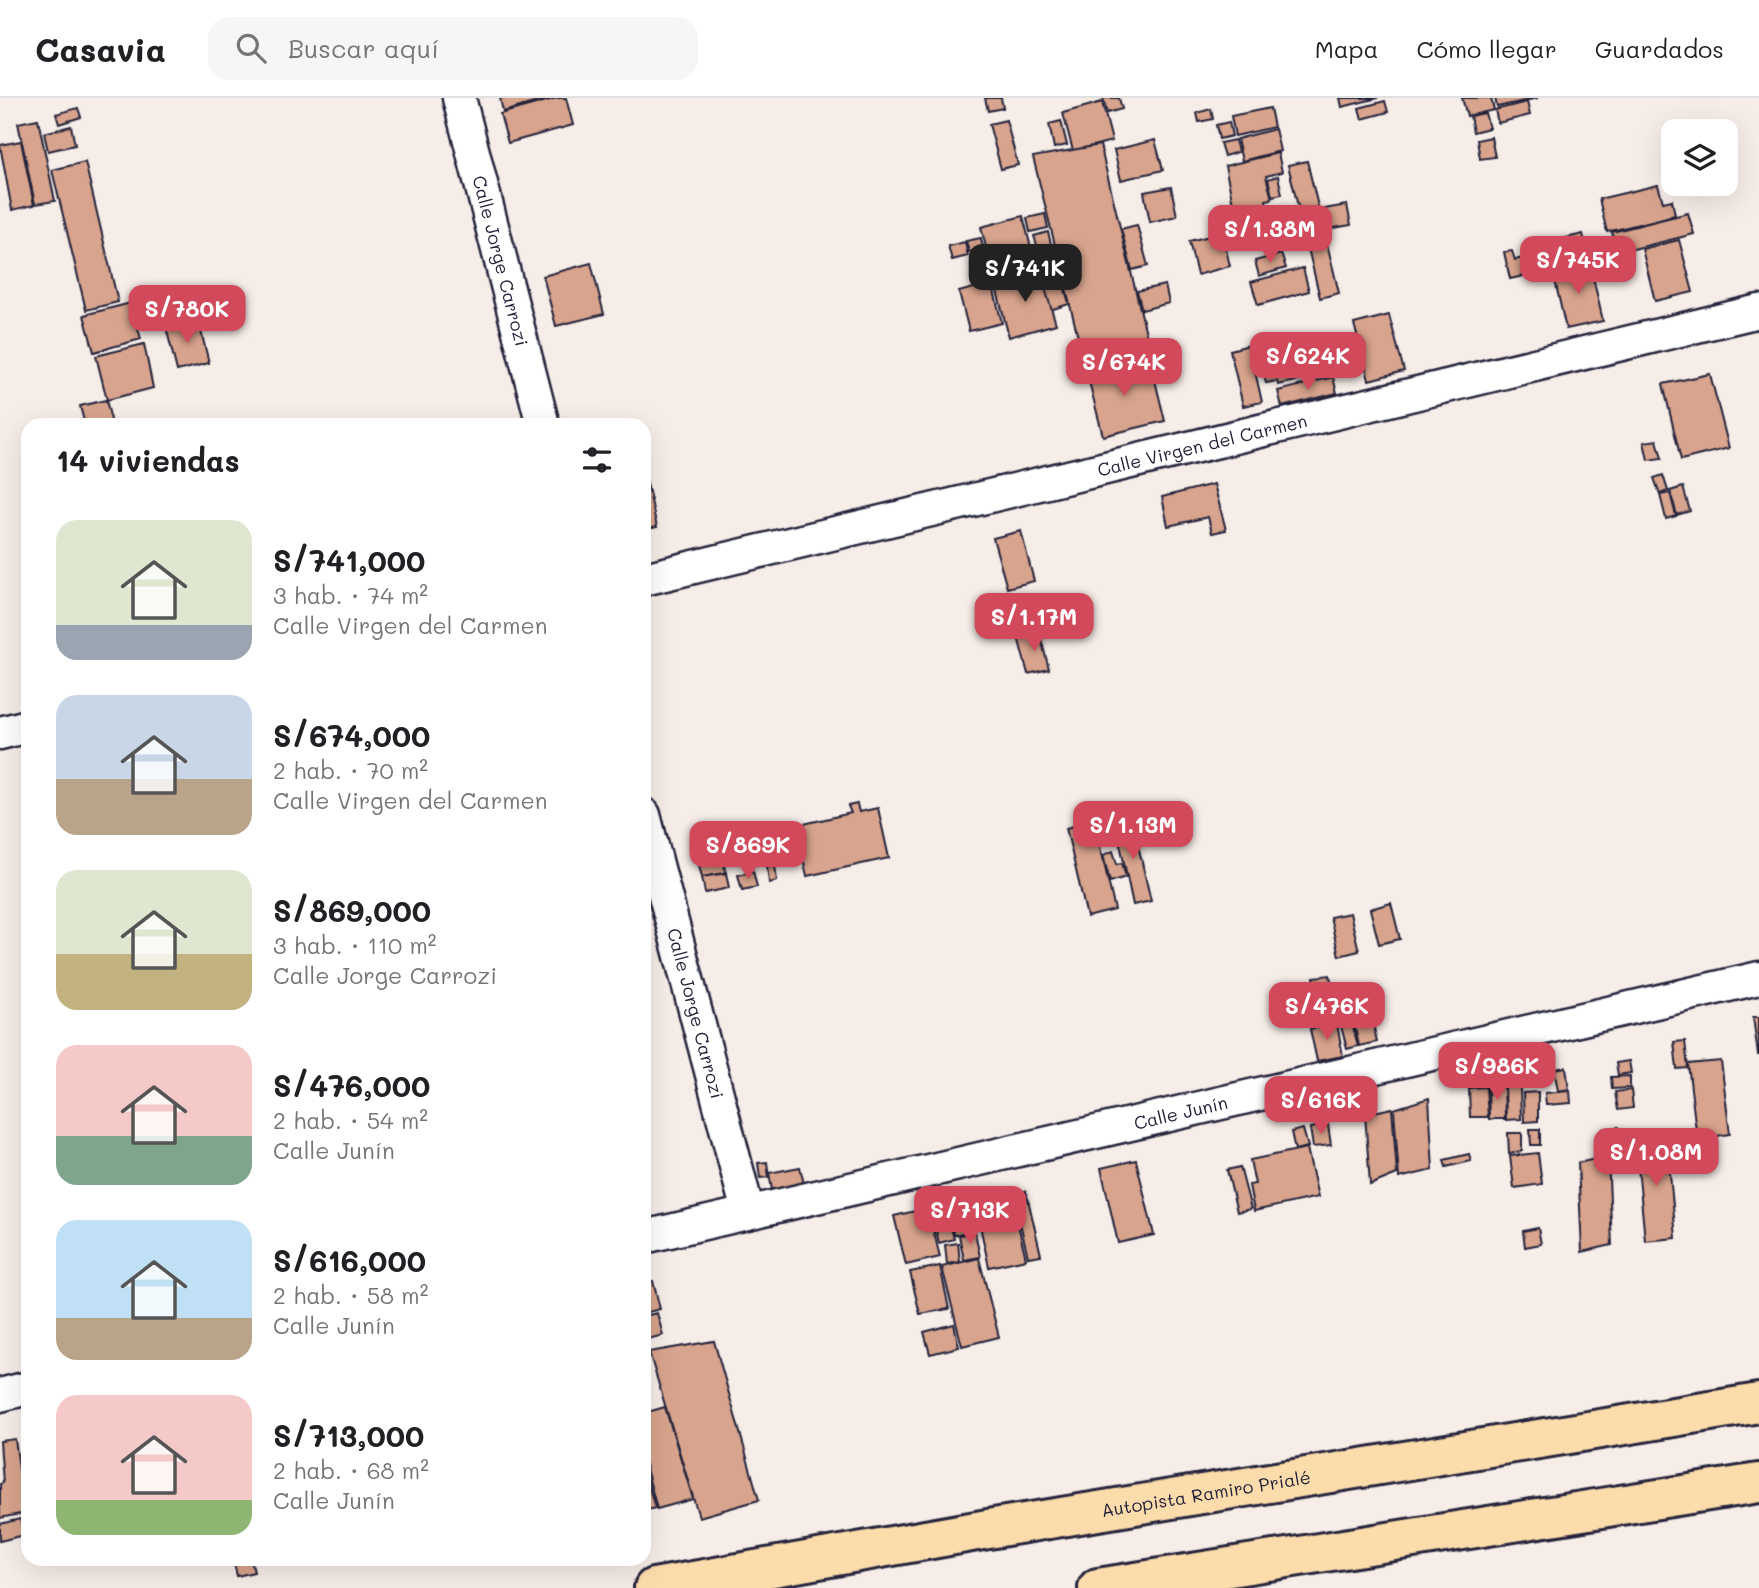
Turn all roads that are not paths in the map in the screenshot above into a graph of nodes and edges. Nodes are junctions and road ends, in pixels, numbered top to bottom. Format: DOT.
graph roads {
  1 [pos="459,98"];
  2 [pos="1759,311"];
  3 [pos="541,418"];
  4 [pos="651,577"];
  5 [pos="21,728"];
  6 [pos="0,733"];
  7 [pos="651,843"];
  8 [pos="1759,978"];
  9 [pos="748,1212"];
  10 [pos="651,1235"];
  11 [pos="21,1390"];
  12 [pos="0,1395"];
  13 [pos="1759,1403"];
  14 [pos="1759,1483"];
  15 [pos="653,1588"];
  16 [pos="1098,1588"];
  1 -- 3 [label="street, Calle Jorge Carrozi"];
  2 -- 4 [label="street, Calle Virgen del Carmen"];
  5 -- 6 [label="street"];
  7 -- 9 [label="street, Calle Jorge Carrozi"];
  8 -- 9 [label="street, Calle Junín"];
  9 -- 10 [label="street, Calle Junín"];
  11 -- 12 [label="street"];
  13 -- 15 [label="highway, Autopista Ramiro Prialé"];
  14 -- 16 [label="highway"];
}
